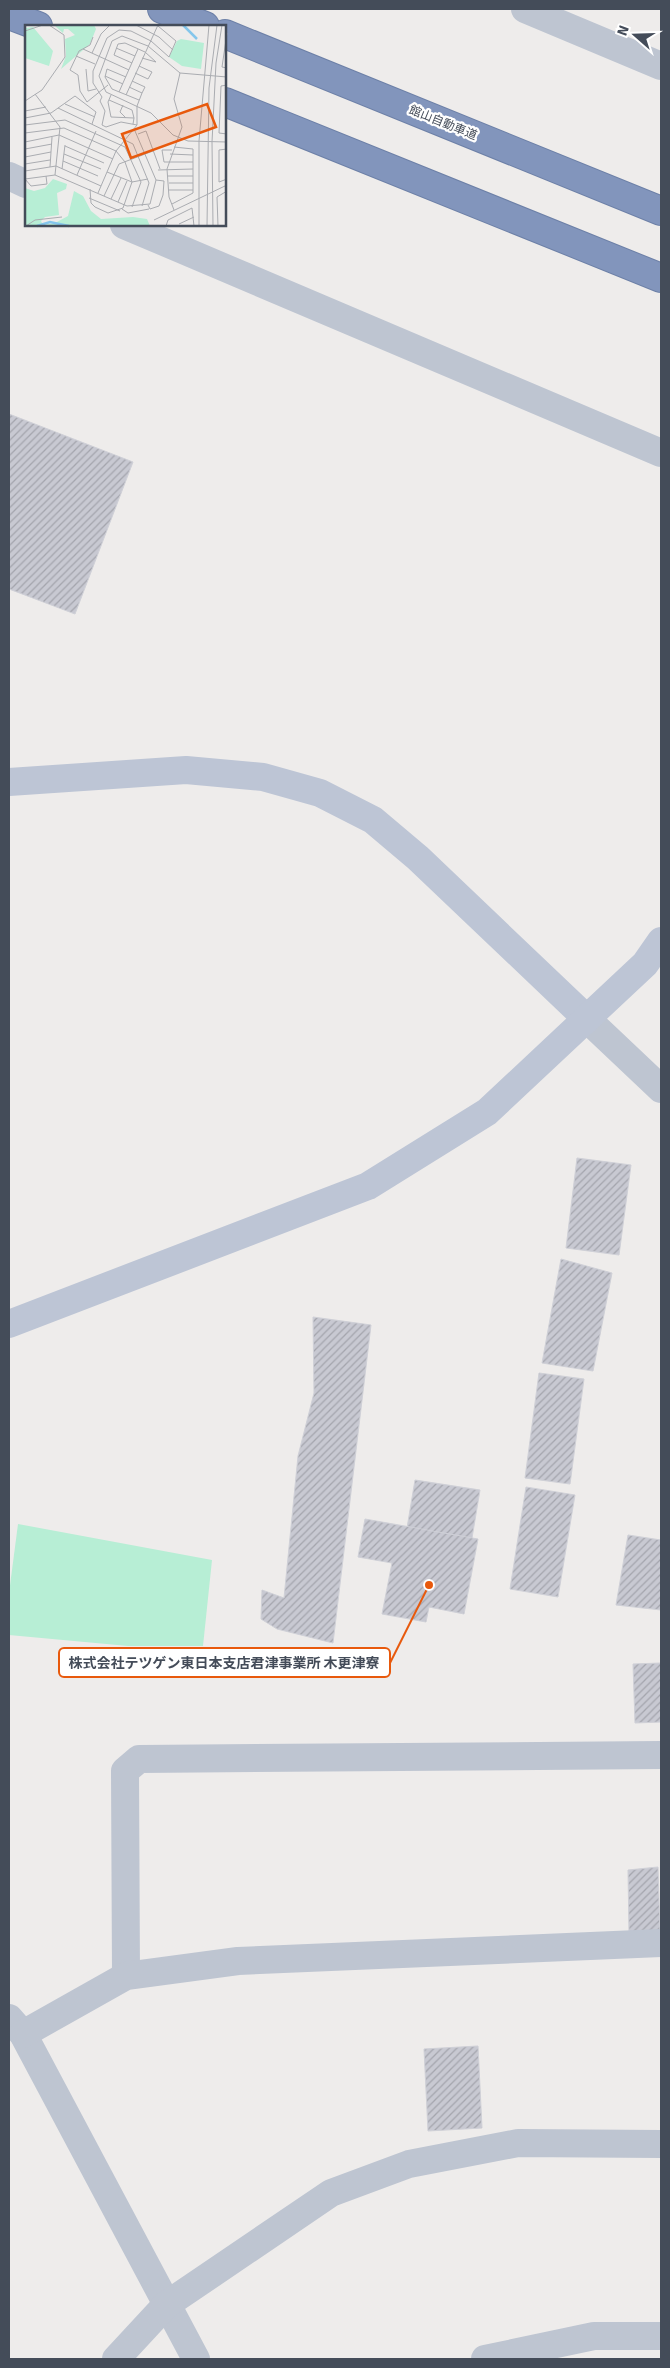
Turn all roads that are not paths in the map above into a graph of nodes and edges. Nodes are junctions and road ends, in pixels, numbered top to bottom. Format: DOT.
graph roads {
  1 [pos="162,9"];
  2 [pos="526,9"];
  3 [pos="9,15"];
  4 [pos="35,25"];
  5 [pos="203,25"];
  6 [pos="226,34"];
  7 [pos="661,66"];
  8 [pos="226,102"];
  9 [pos="9,176"];
  10 [pos="25,184"];
  11 [pos="661,211"];
  12 [pos="126,226"];
  13 [pos="661,278"];
  14 [pos="661,452"];
  15 [pos="9,782"];
  16 [pos="661,941"];
  17 [pos="587,1019"];
  18 [pos="661,1089"];
  19 [pos="9,1324"];
  20 [pos="661,1755"];
  21 [pos="661,1943"];
  22 [pos="126,1976"];
  23 [pos="16,2026"];
  24 [pos="661,2144"];
  25 [pos="166,2305"];
  26 [pos="661,2336"];
  27 [pos="116,2359"];
  28 [pos="196,2359"];
  29 [pos="485,2359"];
  1 -- 5 [label="highway"];
  2 -- 7 [label="street"];
  3 -- 4 [label="highway"];
  6 -- 11 [label="highway, 館山自動車道"];
  8 -- 13 [label="highway"];
  9 -- 10 [label="street"];
  12 -- 14 [label="street"];
  15 -- 17 [label="street"];
  16 -- 17 [label="street"];
  17 -- 18 [label="street"];
  17 -- 19 [label="street"];
  20 -- 22 [label="street"];
  21 -- 22 [label="street"];
  22 -- 23 [label="street"];
  23 -- 25 [label="street"];
  24 -- 25 [label="street"];
  25 -- 27 [label="street"];
  25 -- 28 [label="street"];
  26 -- 29 [label="street"];
}
